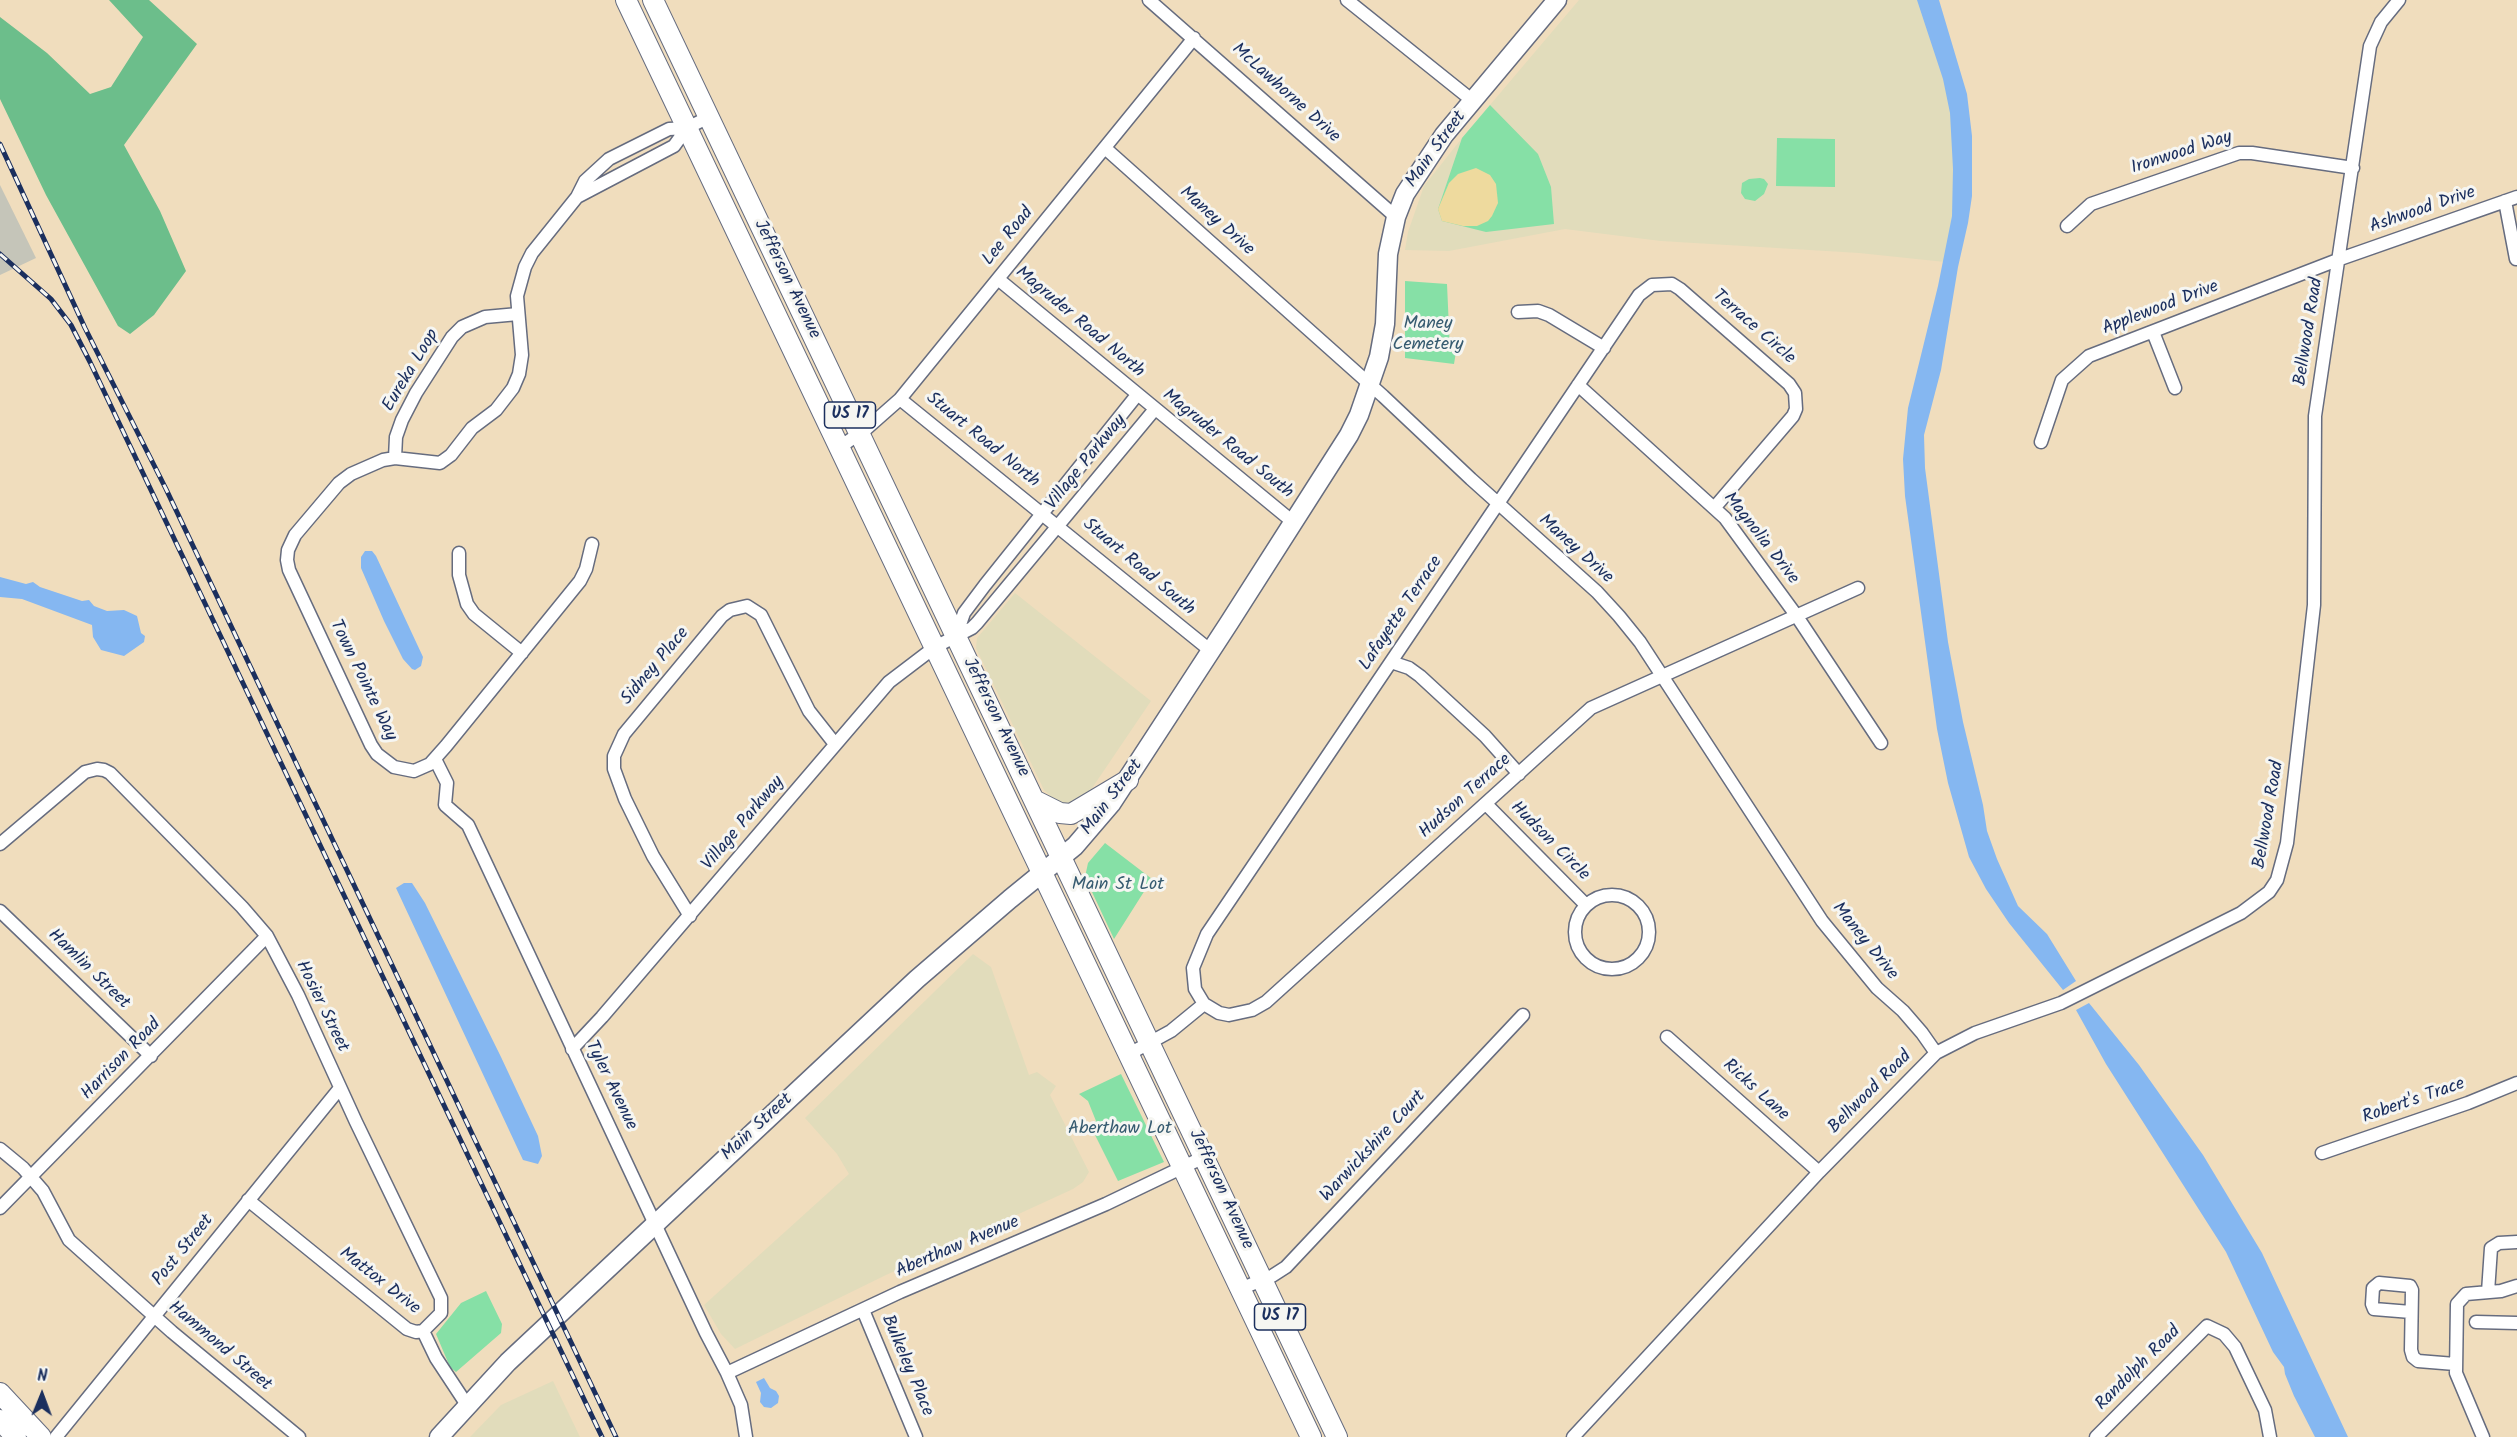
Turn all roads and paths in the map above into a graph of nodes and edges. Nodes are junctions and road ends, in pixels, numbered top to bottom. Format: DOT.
graph roads {
  1 [pos="626,0"];
  2 [pos="653,0"];
  3 [pos="1149,0"];
  4 [pos="1347,0"];
  5 [pos="1557,0"];
  6 [pos="2399,0"];
  7 [pos="1194,38"];
  8 [pos="1473,101"];
  9 [pos="709,117"];
  10 [pos="687,128"];
  11 [pos="1105,148"];
  12 [pos="2353,168"];
  13 [pos="577,197"];
  14 [pos="2511,199"];
  15 [pos="1396,217"];
  16 [pos="2067,226"];
  17 [pos="2340,259"];
  18 [pos="2516,259"];
  19 [pos="998,279"];
  20 [pos="1685,293"];
  21 [pos="1518,312"];
  22 [pos="518,314"];
  23 [pos="2153,332"];
  24 [pos="1604,348"];
  25 [pos="1578,385"];
  26 [pos="1371,386"];
  27 [pos="2175,388"];
  28 [pos="1137,395"];
  29 [pos="900,399"];
  30 [pos="1155,409"];
  31 [pos="859,434"];
  32 [pos="2041,442"];
  33 [pos="840,447"];
  34 [pos="395,458"];
  35 [pos="1498,504"];
  36 [pos="1715,507"];
  37 [pos="1042,512"];
  38 [pos="1293,522"];
  39 [pos="1059,525"];
  40 [pos="592,544"];
  41 [pos="459,553"];
  42 [pos="1009,554"];
  43 [pos="1023,567"];
  44 [pos="1858,588"];
  45 [pos="1796,615"];
  46 [pos="956,636"];
  47 [pos="935,648"];
  48 [pos="1211,651"];
  49 [pos="522,653"];
  50 [pos="1391,662"];
  51 [pos="1662,675"];
  52 [pos="1881,743"];
  53 [pos="835,744"];
  54 [pos="435,759"];
  55 [pos="1519,774"];
  56 [pos="1128,780"];
  57 [pos="1034,800"];
  58 [pos="1486,804"];
  59 [pos="0,844"];
  60 [pos="1062,858"];
  61 [pos="1042,874"];
  62 [pos="1586,905"];
  63 [pos="0,910"];
  64 [pos="690,916"];
  65 [pos="267,936"];
  66 [pos="1203,1004"];
  67 [pos="1523,1015"];
  68 [pos="1666,1037"];
  69 [pos="1150,1043"];
  70 [pos="572,1049"];
  71 [pos="1936,1053"];
  72 [pos="1129,1054"];
  73 [pos="151,1056"];
  74 [pos="2517,1083"];
  75 [pos="340,1088"];
  76 [pos="0,1149"];
  77 [pos="2322,1153"];
  78 [pos="1204,1157"];
  79 [pos="1183,1167"];
  80 [pos="1819,1172"];
  81 [pos="32,1177"];
  82 [pos="248,1200"];
  83 [pos="0,1208"];
  84 [pos="656,1224"];
  85 [pos="2517,1242"];
  86 [pos="1262,1280"];
  87 [pos="2517,1286"];
  88 [pos="1240,1289"];
  89 [pos="2488,1292"];
  90 [pos="863,1310"];
  91 [pos="2411,1312"];
  92 [pos="154,1316"];
  93 [pos="2476,1322"];
  94 [pos="2517,1323"];
  95 [pos="423,1331"];
  96 [pos="2455,1364"];
  97 [pos="727,1373"];
  98 [pos="0,1393"];
  99 [pos="466,1405"];
  100 [pos="0,1420"];
  101 [pos="16,1437"];
  102 [pos="41,1437"];
  103 [pos="56,1437"];
  104 [pos="299,1437"];
  105 [pos="439,1437"];
  106 [pos="746,1437"];
  107 [pos="916,1437"];
  108 [pos="1311,1437"];
  109 [pos="1337,1437"];
  110 [pos="1572,1437"];
  111 [pos="2096,1437"];
  112 [pos="2270,1437"];
  113 [pos="2483,1437"];
  1 -- 10 [label="main road, Jefferson Avenue / US 17"];
  2 -- 9 [label="main road, Jefferson Avenue / US 17"];
  3 -- 7 [label="street, McLawhorne Drive"];
  4 -- 8 [label="street"];
  5 -- 8 [label="main road, Main Street"];
  6 -- 12 [label="street, Bellwood Road"];
  7 -- 11 [label="street, Lee Road"];
  7 -- 15 [label="street, McLawhorne Drive"];
  8 -- 15 [label="main road, Main Street"];
  9 -- 10 [label="street"];
  9 -- 31 [label="main road, Jefferson Avenue / US 17"];
  10 -- 13 [label="street"];
  10 -- 13 [label="street"];
  10 -- 33 [label="main road, Jefferson Avenue / US 17"];
  11 -- 19 [label="street, Lee Road"];
  11 -- 26 [label="street, Maney Drive"];
  12 -- 16 [label="street, Ironwood Way"];
  12 -- 17 [label="street, Bellwood Road"];
  13 -- 22 [label="street"];
  14 -- 17 [label="street, Ashwood Drive"];
  14 -- 18 [label="street"];
  15 -- 26 [label="main road, Main Street"];
  17 -- 23 [label="street, Applewood Drive"];
  17 -- 71 [label="street, Bellwood Road"];
  19 -- 28 [label="street, Magruder Road North"];
  19 -- 29 [label="street, Lee Road"];
  20 -- 24 [label="street, Lafayette Terrace"];
  20 -- 36 [label="street, Terrace Circle"];
  21 -- 24 [label="street"];
  22 -- 34 [label="street, Eureka Loop"];
  22 -- 34 [label="street"];
  23 -- 27 [label="street"];
  23 -- 32 [label="street, Applewood Drive"];
  24 -- 25 [label="street, Lafayette Terrace"];
  25 -- 35 [label="street, Lafayette Terrace"];
  25 -- 36 [label="street, Magnolia Drive"];
  26 -- 35 [label="street, Maney Drive"];
  26 -- 38 [label="main road, Main Street"];
  28 -- 30 [label="street, Magruder Road South"];
  28 -- 37 [label="street, Village Parkway"];
  29 -- 31 [label="street, Lee Road"];
  29 -- 37 [label="street, Stuart Road North"];
  30 -- 38 [label="street, Magruder Road South"];
  30 -- 39 [label="street, Village Parkway"];
  31 -- 33 [label="street, Lee Road"];
  31 -- 46 [label="main road, Jefferson Avenue / US 17"];
  33 -- 47 [label="main road, Jefferson Avenue / US 17"];
  34 -- 54 [label="street, Town Pointe Way"];
  35 -- 50 [label="street, Lafayette Terrace"];
  35 -- 51 [label="street, Maney Drive"];
  36 -- 45 [label="street, Magnolia Drive"];
  37 -- 39 [label="street, Stuart Road South"];
  37 -- 42 [label="street, Village Parkway"];
  38 -- 48 [label="main road, Main Street"];
  39 -- 43 [label="street, Village Parkway"];
  39 -- 48 [label="street, Stuart Road South"];
  40 -- 49 [label="street, Town Pointe Way"];
  41 -- 49 [label="street"];
  42 -- 43 [label="street"];
  42 -- 46 [label="street, Village Parkway"];
  43 -- 46 [label="street, Village Parkway"];
  44 -- 45 [label="street, Hudson Terrace"];
  45 -- 51 [label="street, Hudson Terrace"];
  45 -- 52 [label="street, Magnolia Drive"];
  46 -- 47 [label="street, Village Parkway"];
  46 -- 57 [label="main road, Jefferson Avenue / US 17"];
  47 -- 53 [label="street, Village Parkway"];
  47 -- 61 [label="main road, Jefferson Avenue / US 17"];
  48 -- 56 [label="main road, Main Street"];
  49 -- 54 [label="street, Town Pointe Way"];
  50 -- 55 [label="street"];
  50 -- 66 [label="street, Lafayette Terrace"];
  51 -- 55 [label="street, Hudson Terrace"];
  51 -- 71 [label="street, Maney Drive"];
  53 -- 64 [label="street, Village Parkway"];
  53 -- 64 [label="street, Sidney Place"];
  54 -- 70 [label="street, Tyler Avenue"];
  55 -- 58 [label="street, Hudson Terrace"];
  56 -- 57 [label="main road"];
  56 -- 60 [label="main road, Main Street"];
  57 -- 60 [label="main road, Jefferson Avenue / US 17"];
  58 -- 62 [label="street, Hudson Circle"];
  58 -- 66 [label="street, Hudson Terrace"];
  59 -- 65 [label="street, Hosier Street"];
  60 -- 61 [label="main road, Main Street"];
  60 -- 69 [label="main road, Jefferson Avenue / US 17"];
  61 -- 72 [label="main road, Jefferson Avenue / US 17"];
  61 -- 84 [label="main road, Main Street"];
  62 -- 62 [label="street, Hudson Circle"];
  63 -- 73 [label="street, Hamlin Street"];
  64 -- 70 [label="street, Village Parkway"];
  65 -- 73 [label="street, Harrison Road"];
  65 -- 75 [label="street, Hosier Street"];
  66 -- 69 [label="street"];
  67 -- 86 [label="street, Warwickshire Court"];
  68 -- 80 [label="street, Ricks Lane"];
  69 -- 72 [label="street"];
  69 -- 78 [label="main road, Jefferson Avenue / US 17"];
  70 -- 84 [label="street, Tyler Avenue"];
  71 -- 80 [label="street, Bellwood Road"];
  72 -- 79 [label="main road, Jefferson Avenue / US 17"];
  73 -- 81 [label="street, Harrison Road"];
  74 -- 77 [label="street, Robert's Trace"];
  75 -- 82 [label="street, Post Street"];
  75 -- 95 [label="street, Hosier Street"];
  76 -- 81 [label="street, Hammond Street"];
  78 -- 79 [label="street, Aberthaw Avenue"];
  78 -- 86 [label="main road, Jefferson Avenue / US 17"];
  79 -- 88 [label="main road, Jefferson Avenue / US 17"];
  79 -- 90 [label="street, Aberthaw Avenue"];
  80 -- 110 [label="street, Bellwood Road"];
  81 -- 83 [label="street, Harrison Road"];
  81 -- 92 [label="street, Hammond Street"];
  82 -- 92 [label="street, Post Street"];
  82 -- 95 [label="street, Mattox Drive"];
  84 -- 97 [label="street, Tyler Avenue"];
  84 -- 99 [label="main road, Main Street"];
  85 -- 89 [label="street"];
  86 -- 88 [label="street, Warwickshire Court"];
  86 -- 109 [label="main road, Jefferson Avenue / US 17"];
  87 -- 89 [label="street"];
  88 -- 108 [label="main road, Jefferson Avenue / US 17"];
  89 -- 96 [label="street"];
  90 -- 97 [label="street, Aberthaw Avenue"];
  90 -- 107 [label="street, Bulkeley Place"];
  91 -- 96 [label="street"];
  92 -- 103 [label="street, Post Street"];
  92 -- 104 [label="street, Hammond Street"];
  93 -- 94 [label="street"];
  95 -- 99 [label="street, Mattox Drive"];
  96 -- 113 [label="street"];
  97 -- 106 [label="street, Tyler Avenue"];
  98 -- 102 [label="main road"];
  99 -- 105 [label="main road, Main Street"];
  100 -- 101 [label="main road"];
  111 -- 112 [label="street, Randolph Road"];
}
